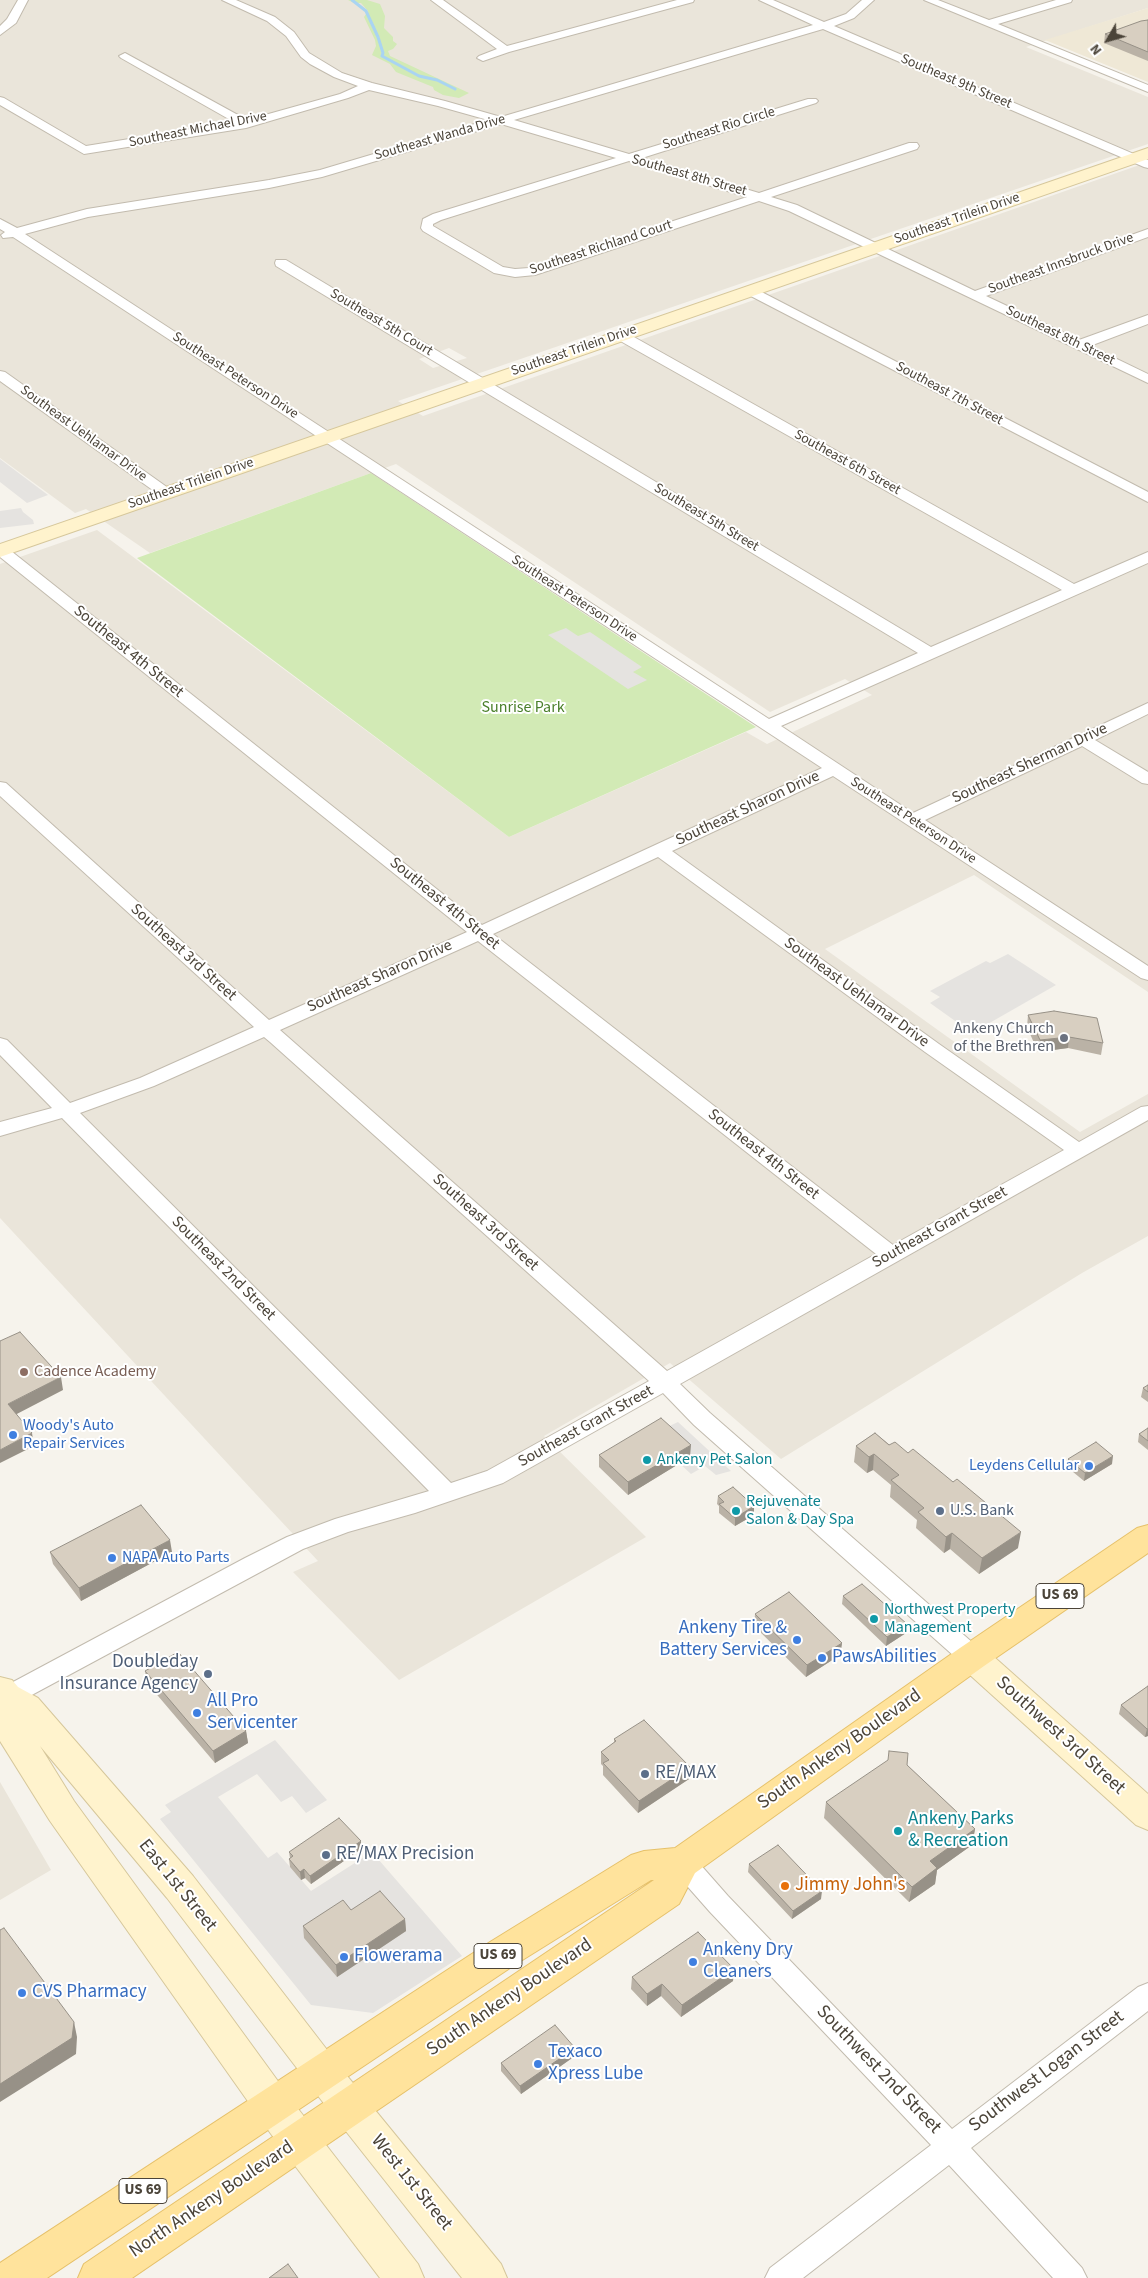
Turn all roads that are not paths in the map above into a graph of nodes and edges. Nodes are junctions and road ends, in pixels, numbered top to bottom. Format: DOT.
graph roads {
  1 [pos="23,0"];
  2 [pos="227,0"];
  3 [pos="436,0"];
  4 [pos="689,0"];
  5 [pos="764,0"];
  6 [pos="869,0"];
  7 [pos="929,0"];
  8 [pos="1067,0"];
  9 [pos="988,24"];
  10 [pos="824,26"];
  11 [pos="0,32"];
  12 [pos="505,50"];
  13 [pos="125,56"];
  14 [pos="483,58"];
  15 [pos="368,86"];
  16 [pos="1148,89"];
  17 [pos="0,100"];
  18 [pos="812,100"];
  19 [pos="499,121"];
  20 [pos="246,124"];
  21 [pos="913,146"];
  22 [pos="627,158"];
  23 [pos="1143,158"];
  24 [pos="760,197"];
  25 [pos="0,223"];
  26 [pos="1148,233"];
  27 [pos="7,235"];
  28 [pos="875,247"];
  29 [pos="281,263"];
  30 [pos="750,290"];
  31 [pos="975,295"];
  32 [pos="1148,319"];
  33 [pos="620,336"];
  34 [pos="1079,346"];
  35 [pos="0,374"];
  36 [pos="1148,379"];
  37 [pos="482,383"];
  38 [pos="328,437"];
  39 [pos="166,493"];
  40 [pos="1148,498"];
  41 [pos="0,551"];
  42 [pos="1148,557"];
  43 [pos="1074,590"];
  44 [pos="930,654"];
  45 [pos="1148,708"];
  46 [pos="767,726"];
  47 [pos="1082,739"];
  48 [pos="834,769"];
  49 [pos="1148,779"];
  50 [pos="0,787"];
  51 [pos="912,820"];
  52 [pos="659,850"];
  53 [pos="480,933"];
  54 [pos="1148,974"];
  55 [pos="267,1028"];
  56 [pos="0,1044"];
  57 [pos="66,1111"];
  58 [pos="1148,1112"];
  59 [pos="0,1129"];
  60 [pos="1079,1151"];
  61 [pos="891,1255"];
  62 [pos="665,1382"];
  63 [pos="447,1494"];
  64 [pos="1148,1537"];
  65 [pos="972,1657"];
  66 [pos="3,1694"];
  67 [pos="8,1745"];
  68 [pos="1148,1815"];
  69 [pos="682,1862"];
  70 [pos="1148,1995"];
  71 [pos="311,2106"];
  72 [pos="950,2146"];
  73 [pos="12,2278"];
  74 [pos="98,2278"];
  75 [pos="404,2278"];
  76 [pos="487,2278"];
  77 [pos="780,2278"];
  78 [pos="1072,2278"];
  1 -- 11 [label="street"];
  2 -- 15 [label="street, Southeast 8th Street"];
  3 -- 12 [label="street"];
  4 -- 12 [label="street"];
  5 -- 10 [label="street, Southeast 9th Street"];
  6 -- 10 [label="street, Southeast Wanda Drive"];
  7 -- 9 [label="street"];
  8 -- 9 [label="street"];
  9 -- 16 [label="street"];
  10 -- 19 [label="street, Southeast Wanda Drive"];
  10 -- 23 [label="street, Southeast 9th Street"];
  12 -- 14 [label="street"];
  13 -- 20 [label="street"];
  15 -- 19 [label="street, Southeast 8th Street"];
  15 -- 20 [label="street, Southeast Michael Drive"];
  17 -- 20 [label="street, Southeast Michael Drive"];
  18 -- 22 [label="street, Southeast Rio Circle"];
  19 -- 22 [label="street, Southeast 8th Street"];
  19 -- 27 [label="street, Southeast Wanda Drive"];
  21 -- 24 [label="street"];
  22 -- 24 [label="street, Southeast 8th Street"];
  22 -- 24 [label="street, Southeast Richland Court"];
  23 -- 28 [label="street, Southeast Trilein Drive"];
  24 -- 28 [label="street, Southeast 8th Street"];
  25 -- 27 [label="street, Southeast Peterson Drive"];
  26 -- 31 [label="street, Southeast Innsbruck Drive"];
  27 -- 38 [label="street, Southeast Peterson Drive"];
  28 -- 30 [label="street, Southeast Trilein Drive"];
  28 -- 31 [label="street, Southeast 8th Street"];
  29 -- 37 [label="street, Southeast 5th Court"];
  30 -- 33 [label="street, Southeast Trilein Drive"];
  30 -- 40 [label="street, Southeast 7th Street"];
  31 -- 34 [label="street, Southeast 8th Street"];
  32 -- 34 [label="street"];
  33 -- 37 [label="street, Southeast Trilein Drive"];
  33 -- 43 [label="street, Southeast 6th Street"];
  34 -- 36 [label="street, Southeast 8th Street"];
  35 -- 39 [label="street, Southeast Uehlamar Drive"];
  37 -- 38 [label="street, Southeast Trilein Drive"];
  37 -- 44 [label="street, Southeast 5th Street"];
  38 -- 39 [label="street, Southeast Trilein Drive"];
  38 -- 46 [label="street, Southeast Peterson Drive"];
  39 -- 41 [label="street, Southeast Trilein Drive"];
  41 -- 53 [label="street, Southeast 4th Street"];
  42 -- 43 [label="street"];
  43 -- 44 [label="street"];
  44 -- 46 [label="street"];
  45 -- 47 [label="street, Southeast Sherman Drive"];
  46 -- 48 [label="street, Southeast Peterson Drive"];
  47 -- 49 [label="street"];
  47 -- 51 [label="street, Southeast Sherman Drive"];
  48 -- 51 [label="street, Southeast Peterson Drive"];
  48 -- 52 [label="street, Southeast Sharon Drive"];
  50 -- 55 [label="street, Southeast 3rd Street"];
  51 -- 54 [label="street, Southeast Peterson Drive"];
  52 -- 53 [label="street, Southeast Sharon Drive"];
  52 -- 60 [label="street, Southeast Uehlamar Drive"];
  53 -- 55 [label="street, Southeast Sharon Drive"];
  53 -- 61 [label="street, Southeast 4th Street"];
  55 -- 57 [label="street, Southeast Sharon Drive"];
  55 -- 62 [label="street, Southeast 3rd Street"];
  56 -- 57 [label="street, Southeast 2nd Street"];
  57 -- 59 [label="street, Southeast Sharon Drive"];
  57 -- 63 [label="street, Southeast 2nd Street"];
  58 -- 60 [label="street, Southeast Grant Street"];
  60 -- 61 [label="street, Southeast Grant Street"];
  61 -- 62 [label="street, Southeast Grant Street"];
  62 -- 63 [label="street, Southeast Grant Street"];
  62 -- 65 [label="street, Southeast 3rd Street"];
  63 -- 66 [label="street, Southeast Grant Street"];
  64 -- 65 [label="main road, South Ankeny Boulevard / US 69"];
  65 -- 68 [label="street, Southwest 3rd Street"];
  65 -- 69 [label="main road, South Ankeny Boulevard / US 69"];
  66 -- 67 [label="street"];
  66 -- 71 [label="street, East 1st Street"];
  67 -- 71 [label="street"];
  69 -- 71 [label="main road, South Ankeny Boulevard / US 69"];
  69 -- 72 [label="street, Southwest 2nd Street"];
  70 -- 72 [label="street, Southwest Logan Street"];
  71 -- 73 [label="main road, US 69"];
  71 -- 74 [label="main road, North Ankeny Boulevard / US 69"];
  71 -- 75 [label="street"];
  71 -- 76 [label="street, West 1st Street"];
  72 -- 77 [label="street, Southwest Logan Street"];
  72 -- 78 [label="street, Southwest 2nd Street"];
}
